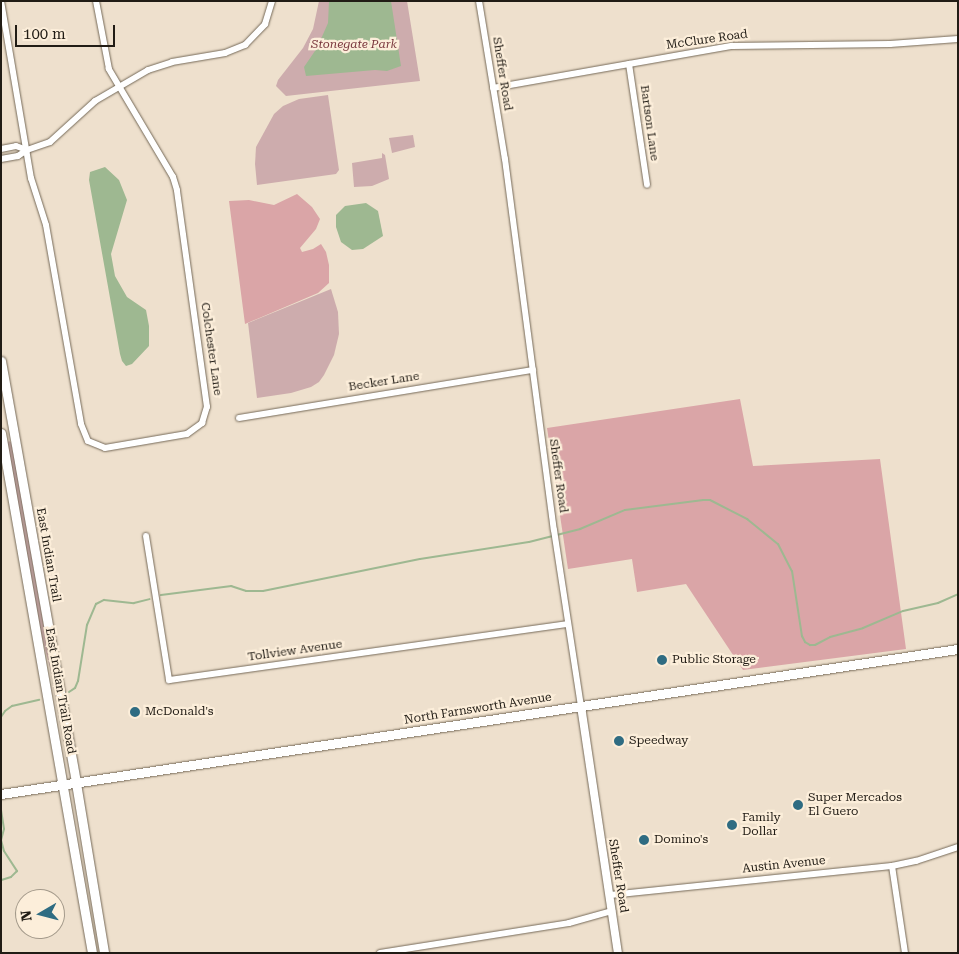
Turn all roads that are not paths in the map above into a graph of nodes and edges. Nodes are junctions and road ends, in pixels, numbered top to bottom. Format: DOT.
graph roads {
  1 [pos="1,1"];
  2 [pos="96,1"];
  3 [pos="272,1"];
  4 [pos="479,1"];
  5 [pos="958,39"];
  6 [pos="629,64"];
  7 [pos="117,86"];
  8 [pos="493,88"];
  9 [pos="1,149"];
  10 [pos="27,150"];
  11 [pos="1,159"];
  12 [pos="647,185"];
  13 [pos="1,361"];
  14 [pos="533,370"];
  15 [pos="239,418"];
  16 [pos="13,429"];
  17 [pos="1,432"];
  18 [pos="146,536"];
  19 [pos="567,624"];
  20 [pos="958,649"];
  21 [pos="580,706"];
  22 [pos="76,783"];
  23 [pos="64,785"];
  24 [pos="1,794"];
  25 [pos="958,847"];
  26 [pos="892,866"];
  27 [pos="610,895"];
  28 [pos="612,911"];
  29 [pos="92,953"];
  30 [pos="104,953"];
  31 [pos="380,953"];
  32 [pos="618,953"];
  33 [pos="905,953"];
  1 -- 10 [label="street"];
  2 -- 7 [label="street"];
  3 -- 7 [label="street"];
  4 -- 8 [label="street, Sheffer Road"];
  5 -- 6 [label="street, McClure Road"];
  6 -- 8 [label="street, McClure Road"];
  6 -- 12 [label="street, Bartson Lane"];
  7 -- 10 [label="street"];
  7 -- 10 [label="street, Colchester Lane"];
  8 -- 14 [label="street, Sheffer Road"];
  9 -- 10 [label="street"];
  10 -- 11 [label="street"];
  13 -- 16 [label="main road, East Indian Trail"];
  14 -- 15 [label="street, Becker Lane"];
  14 -- 19 [label="street, Sheffer Road"];
  16 -- 17 [label="main road"];
  16 -- 22 [label="main road, East Indian Trail"];
  17 -- 23 [label="main road, East Indian Trail Road"];
  18 -- 19 [label="street, Tollview Avenue"];
  19 -- 21 [label="street, Sheffer Road"];
  20 -- 21 [label="main road, North Farnsworth Avenue"];
  21 -- 22 [label="main road, North Farnsworth Avenue"];
  21 -- 27 [label="street, Sheffer Road"];
  22 -- 23 [label="main road, North Farnsworth Avenue"];
  22 -- 30 [label="main road"];
  23 -- 24 [label="main road, North Farnsworth Avenue"];
  23 -- 29 [label="main road, East Indian Trail Road"];
  25 -- 26 [label="street, Austin Avenue"];
  26 -- 27 [label="street, Austin Avenue"];
  26 -- 33 [label="street"];
  27 -- 28 [label="street, Sheffer Road"];
  28 -- 31 [label="street"];
  28 -- 32 [label="street, Sheffer Road"];
}
